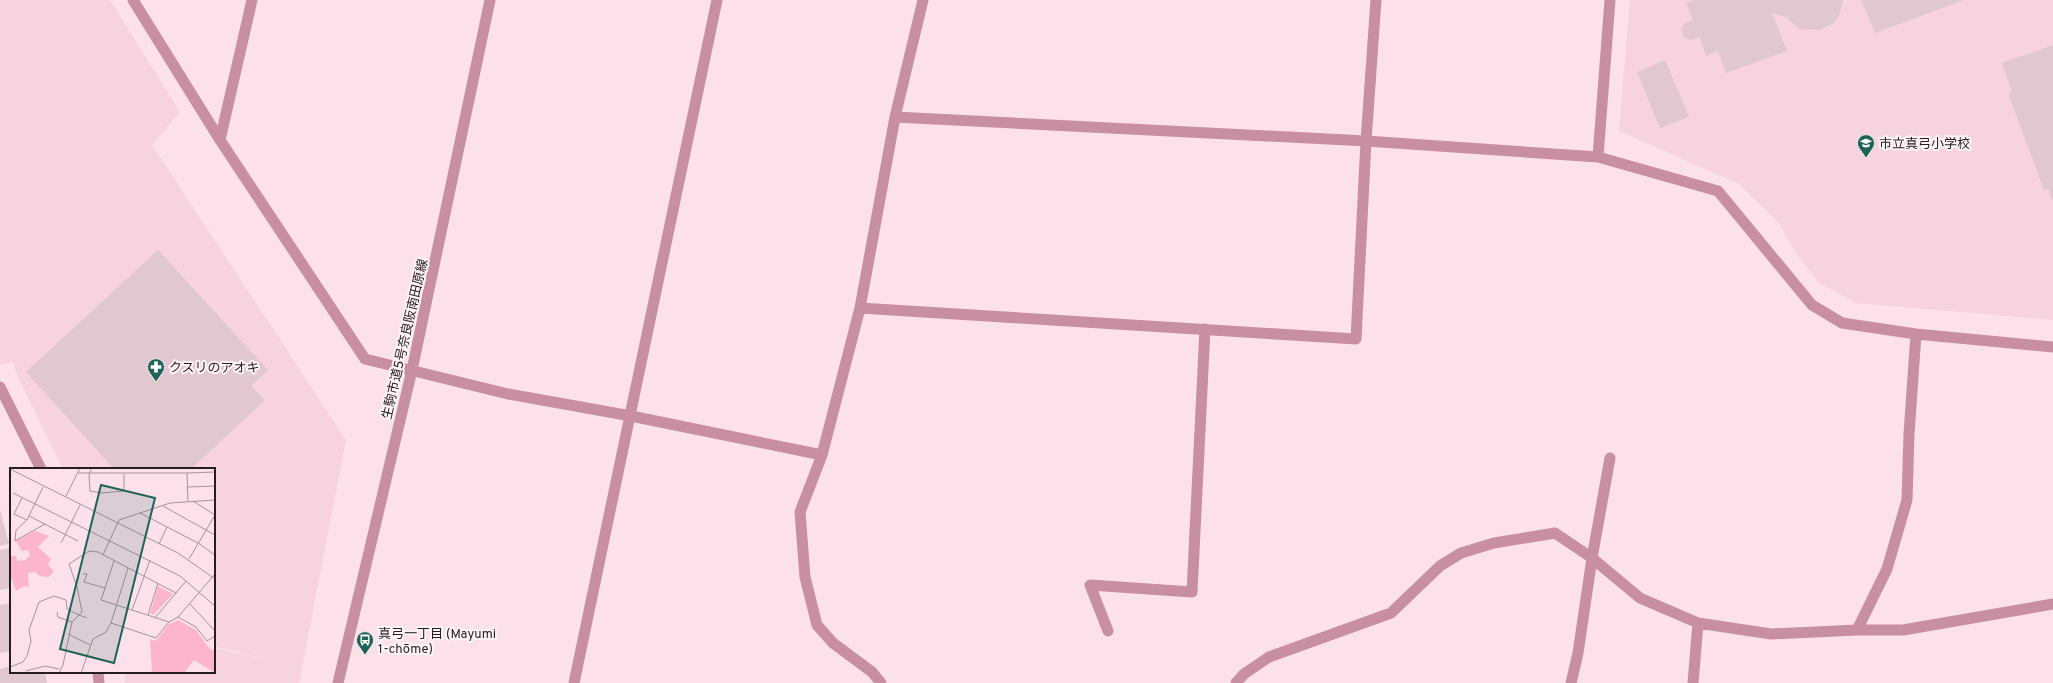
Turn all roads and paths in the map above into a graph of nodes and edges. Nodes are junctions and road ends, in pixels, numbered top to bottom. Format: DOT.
graph roads {
  1 [pos="133,0"];
  2 [pos="252,0"];
  3 [pos="490,0"];
  4 [pos="716,0"];
  5 [pos="923,0"];
  6 [pos="1376,0"];
  7 [pos="1610,0"];
  8 [pos="895,117"];
  9 [pos="220,140"];
  10 [pos="1366,141"];
  11 [pos="1598,158"];
  12 [pos="860,308"];
  13 [pos="1205,329"];
  14 [pos="1916,334"];
  15 [pos="2053,347"];
  16 [pos="412,370"];
  17 [pos="0,387"];
  18 [pos="631,416"];
  19 [pos="822,455"];
  20 [pos="1610,458"];
  21 [pos="40,468"];
  22 [pos="1592,558"];
  23 [pos="2053,604"];
  24 [pos="1698,623"];
  25 [pos="1857,630"];
  26 [pos="1108,631"];
  27 [pos="338,683"];
  28 [pos="574,683"];
  29 [pos="881,683"];
  30 [pos="1236,683"];
  31 [pos="1571,683"];
  32 [pos="1693,683"];
  1 -- 9 [label="street"];
  2 -- 9 [label="street"];
  3 -- 16 [label="street, 生駒市道5号奈良阪南田原線"];
  4 -- 18 [label="street"];
  5 -- 8 [label="street"];
  6 -- 10 [label="street"];
  7 -- 11 [label="street"];
  8 -- 10 [label="street"];
  8 -- 12 [label="street"];
  9 -- 16 [label="street"];
  10 -- 11 [label="street"];
  10 -- 13 [label="street"];
  11 -- 14 [label="street"];
  12 -- 13 [label="street"];
  12 -- 19 [label="street"];
  13 -- 26 [label="street"];
  14 -- 15 [label="street"];
  14 -- 25 [label="street"];
  16 -- 18 [label="street"];
  16 -- 27 [label="street, 生駒市道5号奈良阪南田原線"];
  17 -- 21 [label="street"];
  18 -- 19 [label="street"];
  18 -- 28 [label="street"];
  19 -- 29 [label="street"];
  20 -- 22 [label="street"];
  22 -- 24 [label="street"];
  22 -- 30 [label="street"];
  22 -- 31 [label="street"];
  23 -- 25 [label="street"];
  24 -- 25 [label="street"];
  24 -- 32 [label="street"];
}
